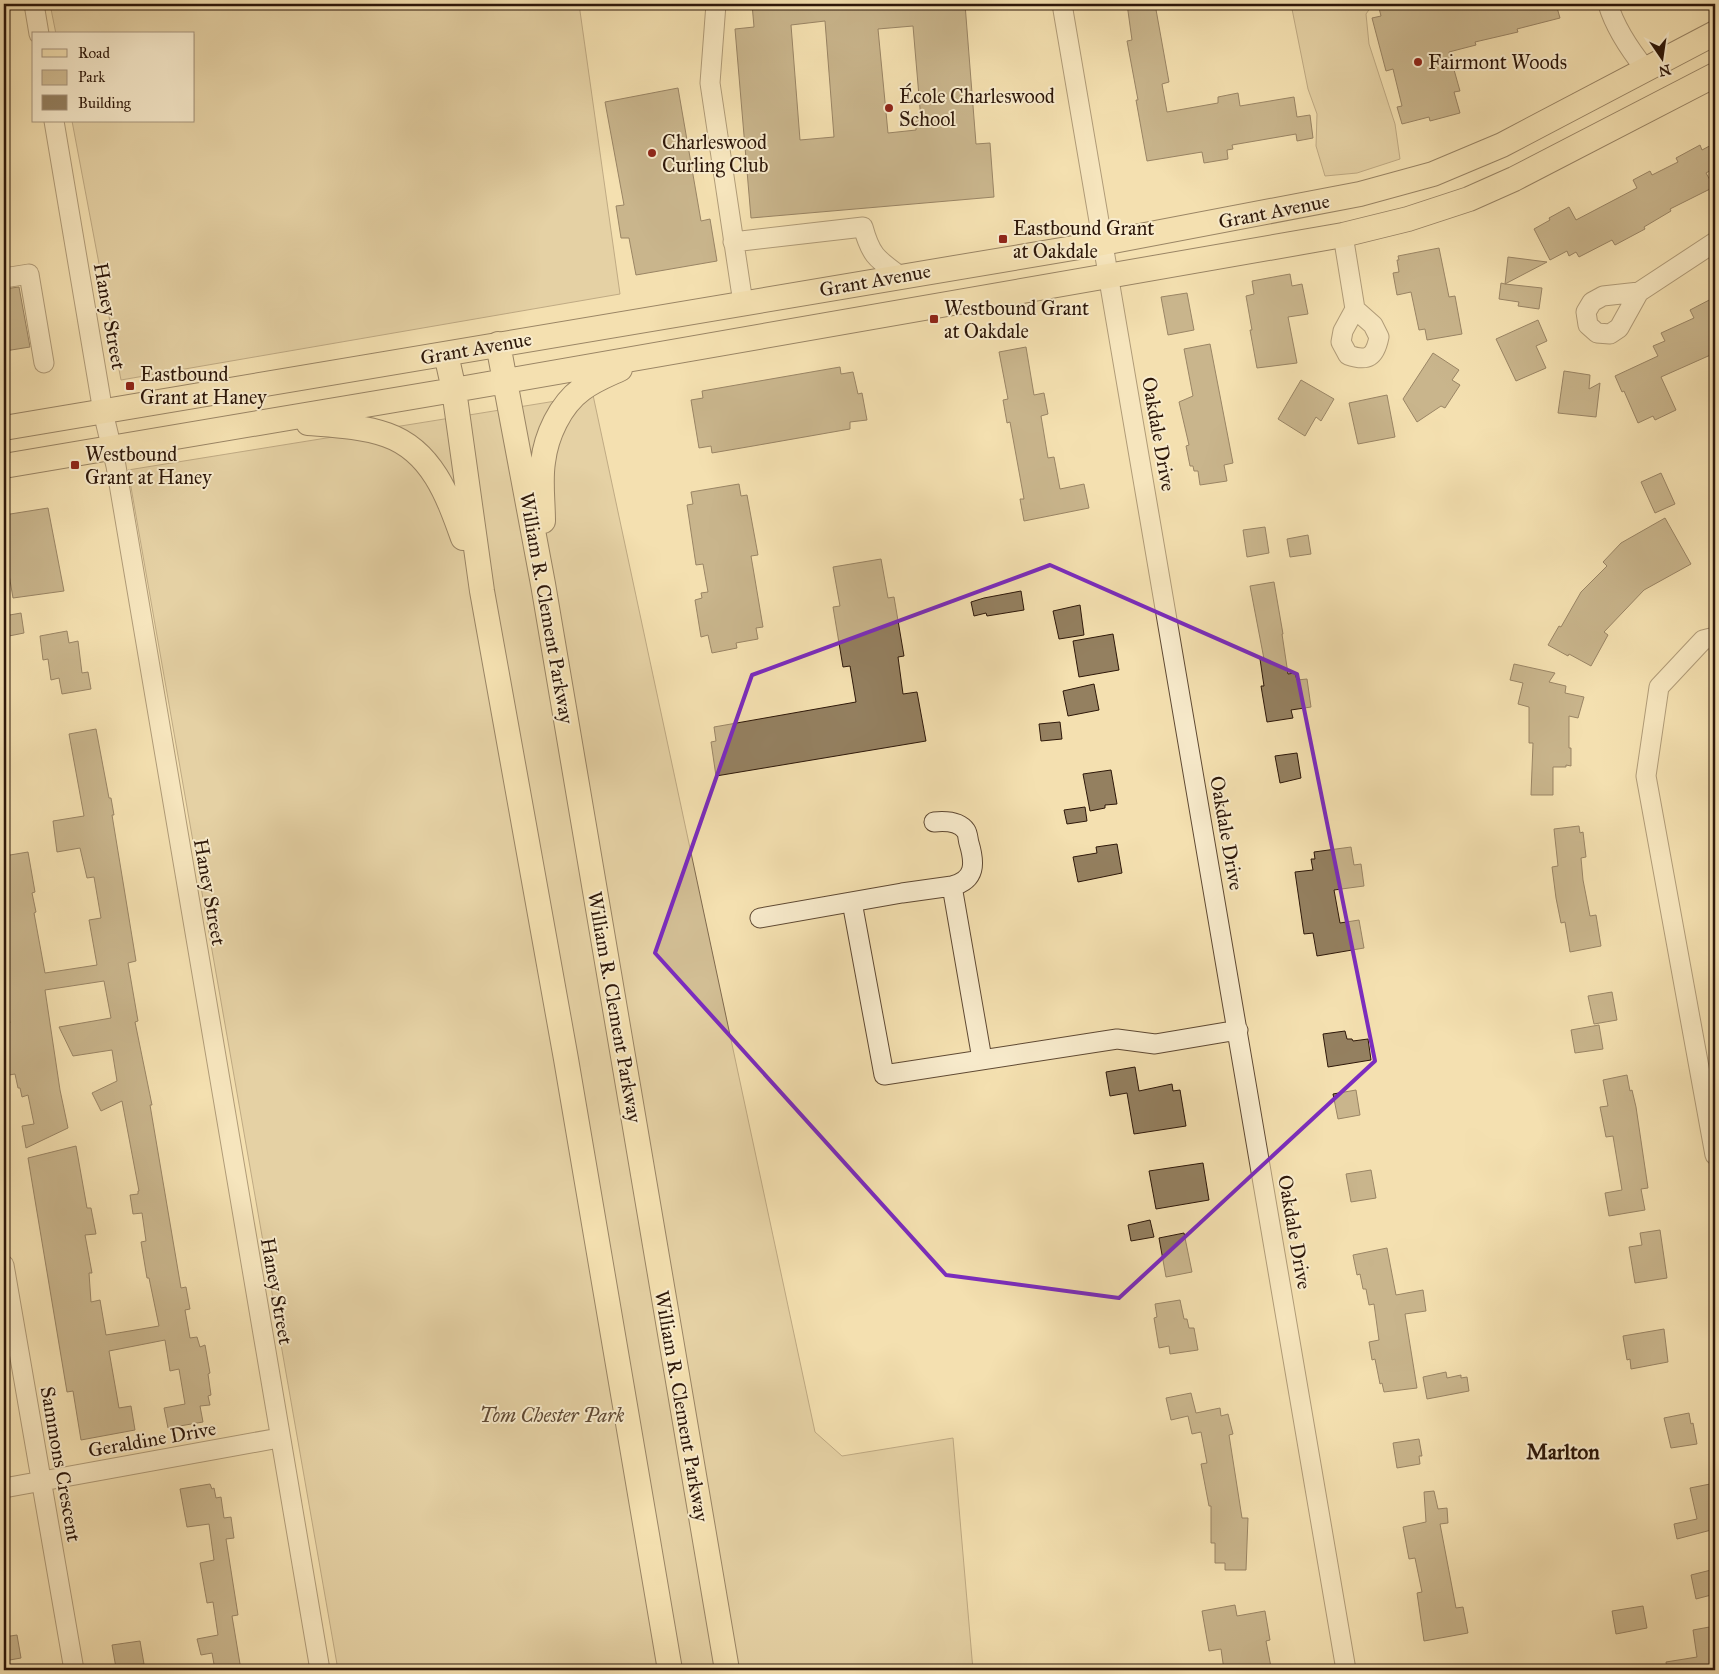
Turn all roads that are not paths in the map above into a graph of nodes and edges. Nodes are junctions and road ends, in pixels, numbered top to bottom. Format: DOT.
graph roads {
  1 [pos="34,4"];
  2 [pos="716,4"];
  3 [pos="1062,4"];
  4 [pos="1608,4"];
  5 [pos="39,32"];
  6 [pos="1715,33"];
  7 [pos="1646,70"];
  8 [pos="1715,75"];
  9 [pos="54,122"];
  10 [pos="1343,235"];
  11 [pos="733,242"];
  12 [pos="1715,242"];
  13 [pos="1102,243"];
  14 [pos="900,276"];
  15 [pos="1109,277"];
  16 [pos="4,278"];
  17 [pos="1639,292"];
  18 [pos="743,303"];
  19 [pos="1356,309"];
  20 [pos="498,344"];
  21 [pos="446,354"];
  22 [pos="654,356"];
  23 [pos="44,363"];
  24 [pos="504,381"];
  25 [pos="454,390"];
  26 [pos="103,412"];
  27 [pos="278,419"];
  28 [pos="4,428"];
  29 [pos="112,448"];
  30 [pos="4,466"];
  31 [pos="543,584"];
  32 [pos="482,591"];
  33 [pos="1715,637"];
  34 [pos="934,822"];
  35 [pos="952,886"];
  36 [pos="852,902"];
  37 [pos="760,918"];
  38 [pos="1238,1030"];
  39 [pos="982,1060"];
  40 [pos="1715,1155"];
  41 [pos="4,1265"];
  42 [pos="279,1438"];
  43 [pos="42,1482"];
  44 [pos="4,1488"];
  45 [pos="74,1670"];
  46 [pos="320,1670"];
  47 [pos="670,1670"];
  48 [pos="727,1670"];
  49 [pos="1346,1670"];
  1 -- 5 [label="street"];
  2 -- 11 [label="street"];
  3 -- 13 [label="street, Oakdale Drive"];
  4 -- 7 [label="street"];
  6 -- 7 [label="main road, Grant Avenue"];
  7 -- 13 [label="main road, Grant Avenue"];
  8 -- 10 [label="main road, Grant Avenue"];
  9 -- 26 [label="street, Haney Street"];
  10 -- 15 [label="main road, Grant Avenue"];
  10 -- 19 [label="street"];
  11 -- 14 [label="street"];
  11 -- 18 [label="street"];
  12 -- 17 [label="street"];
  13 -- 14 [label="main road, Grant Avenue"];
  13 -- 15 [label="street, Oakdale Drive"];
  14 -- 18 [label="main road, Grant Avenue"];
  15 -- 22 [label="main road, Grant Avenue"];
  15 -- 38 [label="street, Oakdale Drive"];
  16 -- 23 [label="street"];
  18 -- 20 [label="main road, Grant Avenue"];
  20 -- 21 [label="main road, Grant Avenue"];
  20 -- 24 [label="main road, William R. Clement Parkway"];
  21 -- 25 [label="main road"];
  21 -- 26 [label="main road, Grant Avenue"];
  22 -- 24 [label="main road, Grant Avenue"];
  22 -- 31 [label="main road"];
  24 -- 25 [label="main road, Grant Avenue"];
  24 -- 31 [label="main road, William R. Clement Parkway"];
  25 -- 27 [label="main road, Grant Avenue"];
  25 -- 32 [label="main road"];
  26 -- 28 [label="main road, Grant Avenue"];
  26 -- 29 [label="street, Haney Street"];
  27 -- 29 [label="main road, Grant Avenue"];
  27 -- 32 [label="main road"];
  29 -- 30 [label="main road, Grant Avenue"];
  29 -- 42 [label="street, Haney Street"];
  31 -- 48 [label="main road, William R. Clement Parkway"];
  32 -- 47 [label="main road"];
  33 -- 40 [label="street"];
  34 -- 35 [label="street"];
  35 -- 36 [label="street"];
  35 -- 39 [label="street"];
  36 -- 37 [label="street"];
  36 -- 39 [label="street"];
  38 -- 39 [label="street"];
  38 -- 49 [label="street, Oakdale Drive"];
  41 -- 43 [label="street, Sammons Crescent"];
  42 -- 43 [label="street, Geraldine Drive"];
  42 -- 46 [label="street, Haney Street"];
  43 -- 44 [label="street, Geraldine Drive"];
  43 -- 45 [label="street, Sammons Crescent"];
}
